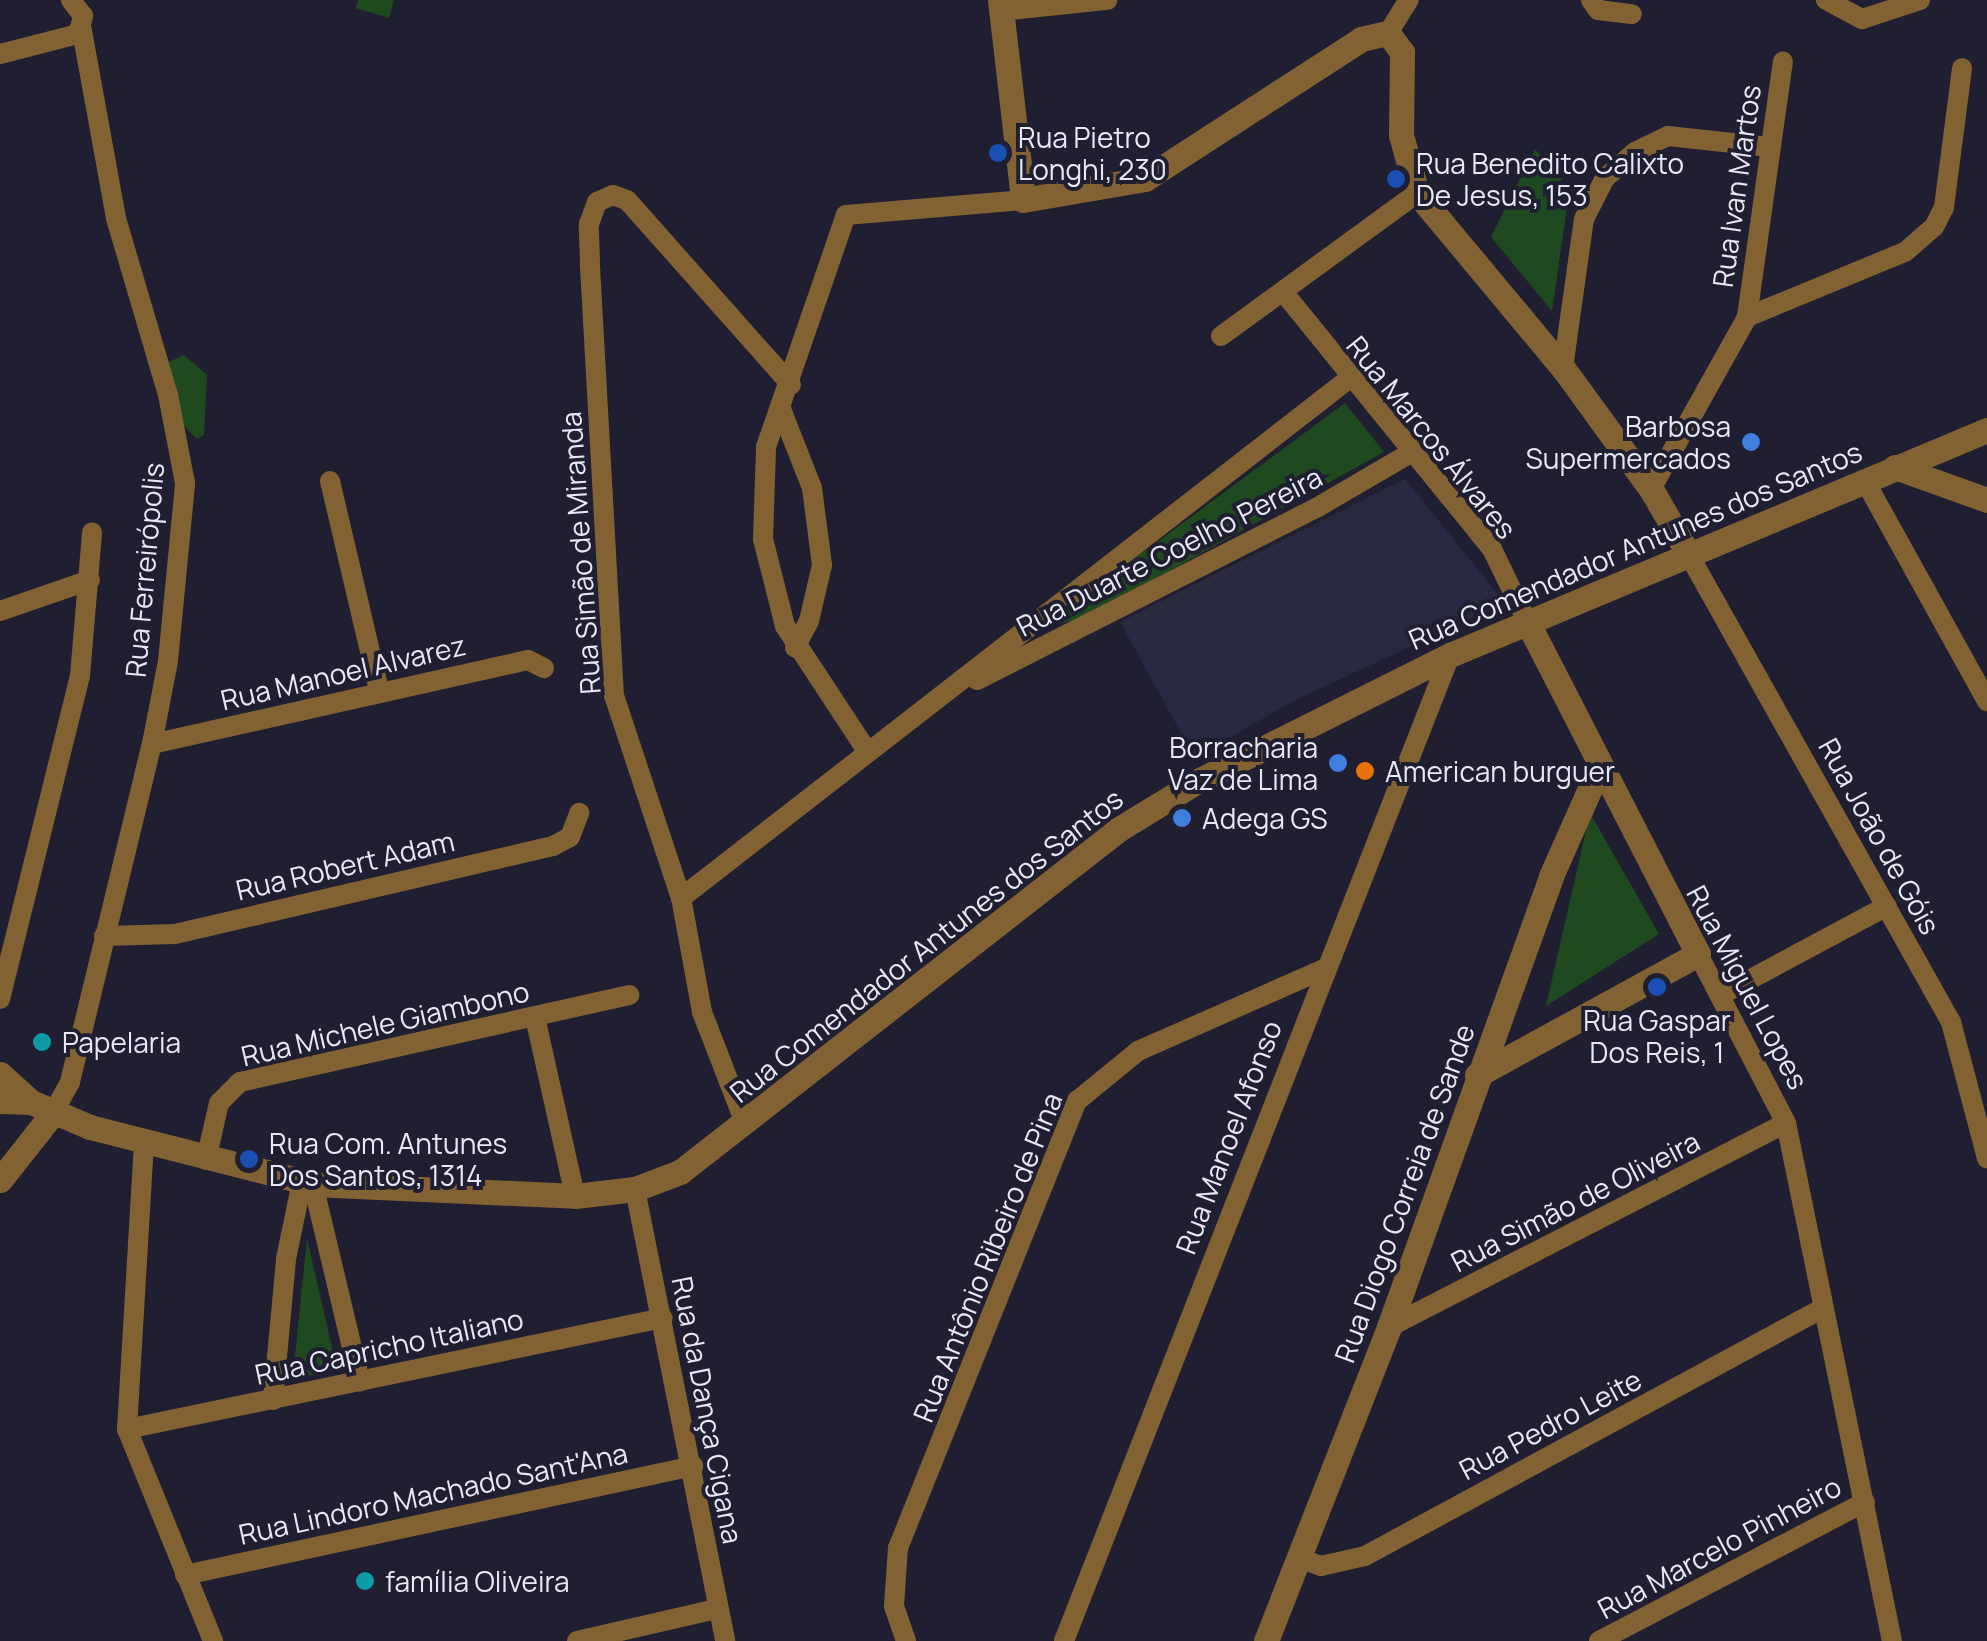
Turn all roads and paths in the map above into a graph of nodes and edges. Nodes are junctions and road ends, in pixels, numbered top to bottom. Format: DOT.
graph roads {
  1 [pos="72,0"];
  2 [pos="1107,0"];
  3 [pos="1410,0"];
  4 [pos="1591,0"];
  5 [pos="1826,0"];
  6 [pos="1920,0"];
  7 [pos="1001,6"];
  8 [pos="1632,14"];
  9 [pos="83,27"];
  10 [pos="1388,33"];
  11 [pos="0,54"];
  12 [pos="1783,62"];
  13 [pos="1962,68"];
  14 [pos="1769,146"];
  15 [pos="1418,193"];
  16 [pos="1022,200"];
  17 [pos="1284,293"];
  18 [pos="1747,317"];
  19 [pos="1220,336"];
  20 [pos="1563,368"];
  21 [pos="1350,378"];
  22 [pos="791,385"];
  23 [pos="781,409"];
  24 [pos="1987,430"];
  25 [pos="1412,452"];
  26 [pos="1895,467"];
  27 [pos="1865,481"];
  28 [pos="330,482"];
  29 [pos="1651,489"];
  30 [pos="1987,500"];
  31 [pos="92,532"];
  32 [pos="1688,555"];
  33 [pos="90,580"];
  34 [pos="0,611"];
  35 [pos="1528,621"];
  36 [pos="794,647"];
  37 [pos="1450,655"];
  38 [pos="544,668"];
  39 [pos="379,690"];
  40 [pos="948,694"];
  41 [pos="1987,701"];
  42 [pos="152,744"];
  43 [pos="867,752"];
  44 [pos="1600,766"];
  45 [pos="579,812"];
  46 [pos="682,898"];
  47 [pos="1887,906"];
  48 [pos="104,936"];
  49 [pos="1698,954"];
  50 [pos="1322,970"];
  51 [pos="629,995"];
  52 [pos="1720,995"];
  53 [pos="0,998"];
  54 [pos="1505,1000"];
  55 [pos="536,1017"];
  56 [pos="1536,1043"];
  57 [pos="0,1074"];
  58 [pos="1477,1076"];
  59 [pos="0,1101"];
  60 [pos="42,1108"];
  61 [pos="745,1123"];
  62 [pos="1786,1124"];
  63 [pos="144,1143"];
  64 [pos="1987,1158"];
  65 [pos="206,1160"];
  66 [pos="0,1180"];
  67 [pos="308,1183"];
  68 [pos="635,1189"];
  69 [pos="575,1196"];
  70 [pos="1823,1308"];
  71 [pos="663,1318"];
  72 [pos="1390,1327"];
  73 [pos="360,1381"];
  74 [pos="273,1400"];
  75 [pos="127,1429"];
  76 [pos="692,1466"];
  77 [pos="1865,1502"];
  78 [pos="1298,1558"];
  79 [pos="185,1574"];
  80 [pos="717,1608"];
  81 [pos="213,1641"];
  82 [pos="577,1641"];
  83 [pos="725,1641"];
  84 [pos="906,1641"];
  85 [pos="1064,1641"];
  86 [pos="1266,1641"];
  87 [pos="1599,1641"];
  88 [pos="1892,1641"];
  1 -- 9 [label="street, Rua Ferreirópolis"];
  2 -- 7 [label="street"];
  3 -- 10 [label="street"];
  4 -- 8 [label="street"];
  5 -- 6 [label="street"];
  7 -- 16 [label="street"];
  9 -- 11 [label="street"];
  9 -- 42 [label="street, Rua Ferreirópolis"];
  10 -- 15 [label="street"];
  10 -- 16 [label="street"];
  12 -- 14 [label="street, Rua Ivan Martos"];
  13 -- 18 [label="street"];
  14 -- 18 [label="street, Rua Ivan Martos"];
  14 -- 20 [label="street"];
  15 -- 17 [label="street"];
  15 -- 20 [label="street"];
  16 -- 22 [label="street"];
  17 -- 19 [label="street"];
  17 -- 21 [label="street, Rua Marcos Álvares"];
  18 -- 29 [label="street"];
  20 -- 29 [label="street"];
  21 -- 25 [label="street, Rua Marcos Álvares"];
  21 -- 40 [label="street, Rua Duarte Coelho Pereira"];
  22 -- 23 [label="street"];
  22 -- 46 [label="street, Rua Simão de Miranda"];
  23 -- 36 [label="street"];
  23 -- 36 [label="street"];
  24 -- 26 [label="street, Rua Comendador Antunes dos Santos"];
  25 -- 35 [label="street, Rua Marcos Álvares"];
  25 -- 40 [label="street, Rua Duarte Coelho Pereira"];
  26 -- 27 [label="street, Rua Comendador Antunes dos Santos"];
  26 -- 30 [label="street"];
  27 -- 32 [label="street, Rua Comendador Antunes dos Santos"];
  27 -- 41 [label="street"];
  28 -- 39 [label="street"];
  29 -- 32 [label="street"];
  31 -- 33 [label="street"];
  32 -- 35 [label="street, Rua Comendador Antunes dos Santos"];
  32 -- 47 [label="street, Rua João de Góis"];
  33 -- 34 [label="street"];
  33 -- 53 [label="street"];
  35 -- 37 [label="street, Rua Comendador Antunes dos Santos"];
  35 -- 44 [label="street, Rua Miguel Lopes"];
  36 -- 43 [label="street"];
  37 -- 50 [label="street, Rua Manoel Afonso"];
  37 -- 61 [label="street, Rua Comendador Antunes dos Santos"];
  38 -- 39 [label="street, Rua Manoel Alvarez"];
  39 -- 42 [label="street, Rua Manoel Alvarez"];
  40 -- 43 [label="street, Rua Duarte Coelho Pereira"];
  42 -- 48 [label="street, Rua Ferreirópolis"];
  43 -- 46 [label="street, Rua Duarte Coelho Pereira"];
  44 -- 49 [label="street, Rua Miguel Lopes"];
  44 -- 54 [label="street, Rua Diogo Correia de Sande"];
  45 -- 48 [label="street, Rua Robert Adam"];
  46 -- 61 [label="street, Rua Simão de Miranda"];
  47 -- 52 [label="street"];
  47 -- 64 [label="street, Rua João de Góis"];
  48 -- 60 [label="street, Rua Ferreirópolis"];
  49 -- 52 [label="street, Rua Miguel Lopes"];
  49 -- 56 [label="street"];
  50 -- 84 [label="street, Rua Antônio Ribeiro de Pina"];
  50 -- 85 [label="street, Rua Manoel Afonso"];
  51 -- 55 [label="street, Rua Michele Giambono"];
  52 -- 62 [label="street, Rua Miguel Lopes"];
  54 -- 56 [label="street"];
  54 -- 58 [label="street, Rua Diogo Correia de Sande"];
  55 -- 65 [label="street, Rua Michele Giambono"];
  55 -- 69 [label="street"];
  56 -- 58 [label="street"];
  57 -- 60 [label="street, Rua Comendador Antunes dos Santos"];
  58 -- 72 [label="street, Rua Diogo Correia de Sande"];
  59 -- 60 [label="street, Rua Comendador Antunes dos Santos"];
  60 -- 63 [label="street, Rua Comendador Antunes dos Santos"];
  60 -- 66 [label="street"];
  61 -- 68 [label="street, Rua Comendador Antunes dos Santos"];
  62 -- 70 [label="street, Rua Miguel Lopes"];
  62 -- 72 [label="street, Rua Simão de Oliveira"];
  63 -- 65 [label="street, Rua Comendador Antunes dos Santos"];
  63 -- 75 [label="street"];
  65 -- 67 [label="street, Rua Comendador Antunes dos Santos"];
  67 -- 69 [label="street, Rua Comendador Antunes dos Santos"];
  67 -- 73 [label="street"];
  67 -- 74 [label="street"];
  68 -- 69 [label="street, Rua Comendador Antunes dos Santos"];
  68 -- 71 [label="street, Rua da Dança Cigana"];
  70 -- 77 [label="street, Rua Miguel Lopes"];
  70 -- 78 [label="street, Rua Pedro Leite"];
  71 -- 73 [label="street, Rua Capricho Italiano"];
  71 -- 76 [label="street, Rua da Dança Cigana"];
  72 -- 78 [label="street, Rua Diogo Correia de Sande"];
  73 -- 74 [label="street, Rua Capricho Italiano"];
  74 -- 75 [label="street, Rua Capricho Italiano"];
  75 -- 79 [label="street"];
  76 -- 79 [label="street, Rua Lindoro Machado Sant'Ana"];
  76 -- 80 [label="street, Rua da Dança Cigana"];
  77 -- 87 [label="street, Rua Marcelo Pinheiro"];
  77 -- 88 [label="street, Rua Miguel Lopes"];
  78 -- 86 [label="street, Rua Diogo Correia de Sande"];
  79 -- 81 [label="street"];
  80 -- 82 [label="street"];
  80 -- 83 [label="street, Rua da Dança Cigana"];
}
